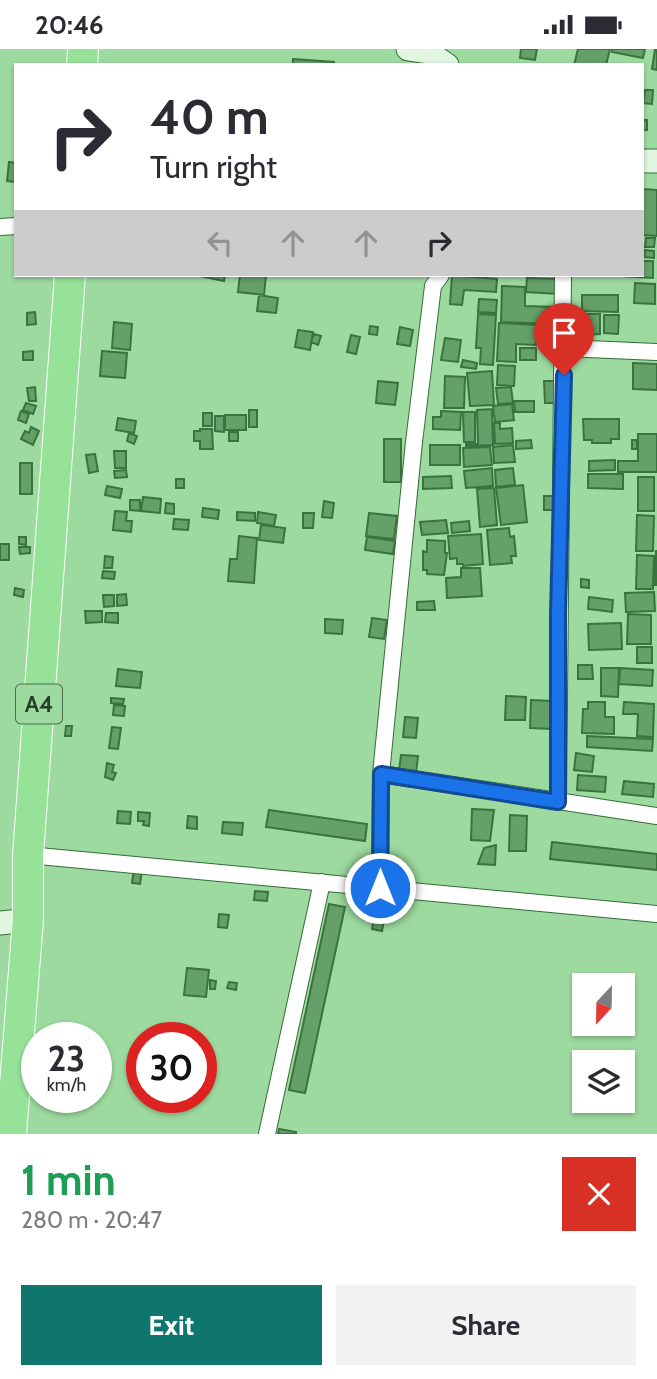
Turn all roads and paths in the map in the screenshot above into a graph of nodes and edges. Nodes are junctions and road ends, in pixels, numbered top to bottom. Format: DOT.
graph roads {
  1 [pos="70,277"];
  2 [pos="440,277"];
  3 [pos="563,277"];
  4 [pos="564,348"];
  5 [pos="657,352"];
  6 [pos="381,774"];
  7 [pos="558,802"];
  8 [pos="657,815"];
  9 [pos="28,855"];
  10 [pos="323,882"];
  11 [pos="380,888"];
  12 [pos="657,914"];
  13 [pos="14,921"];
  14 [pos="11,1134"];
  15 [pos="267,1134"];
  1 -- 9 [label="highway, A4"];
  2 -- 6 [label="street"];
  3 -- 4 [label="street"];
  4 -- 5 [label="street"];
  4 -- 7 [label="street"];
  6 -- 7 [label="street"];
  6 -- 11 [label="street"];
  7 -- 8 [label="street"];
  9 -- 10 [label="street"];
  9 -- 13 [label="highway, A4"];
  10 -- 11 [label="street"];
  10 -- 15 [label="street"];
  11 -- 12 [label="street"];
  13 -- 14 [label="highway, A4"];
}
